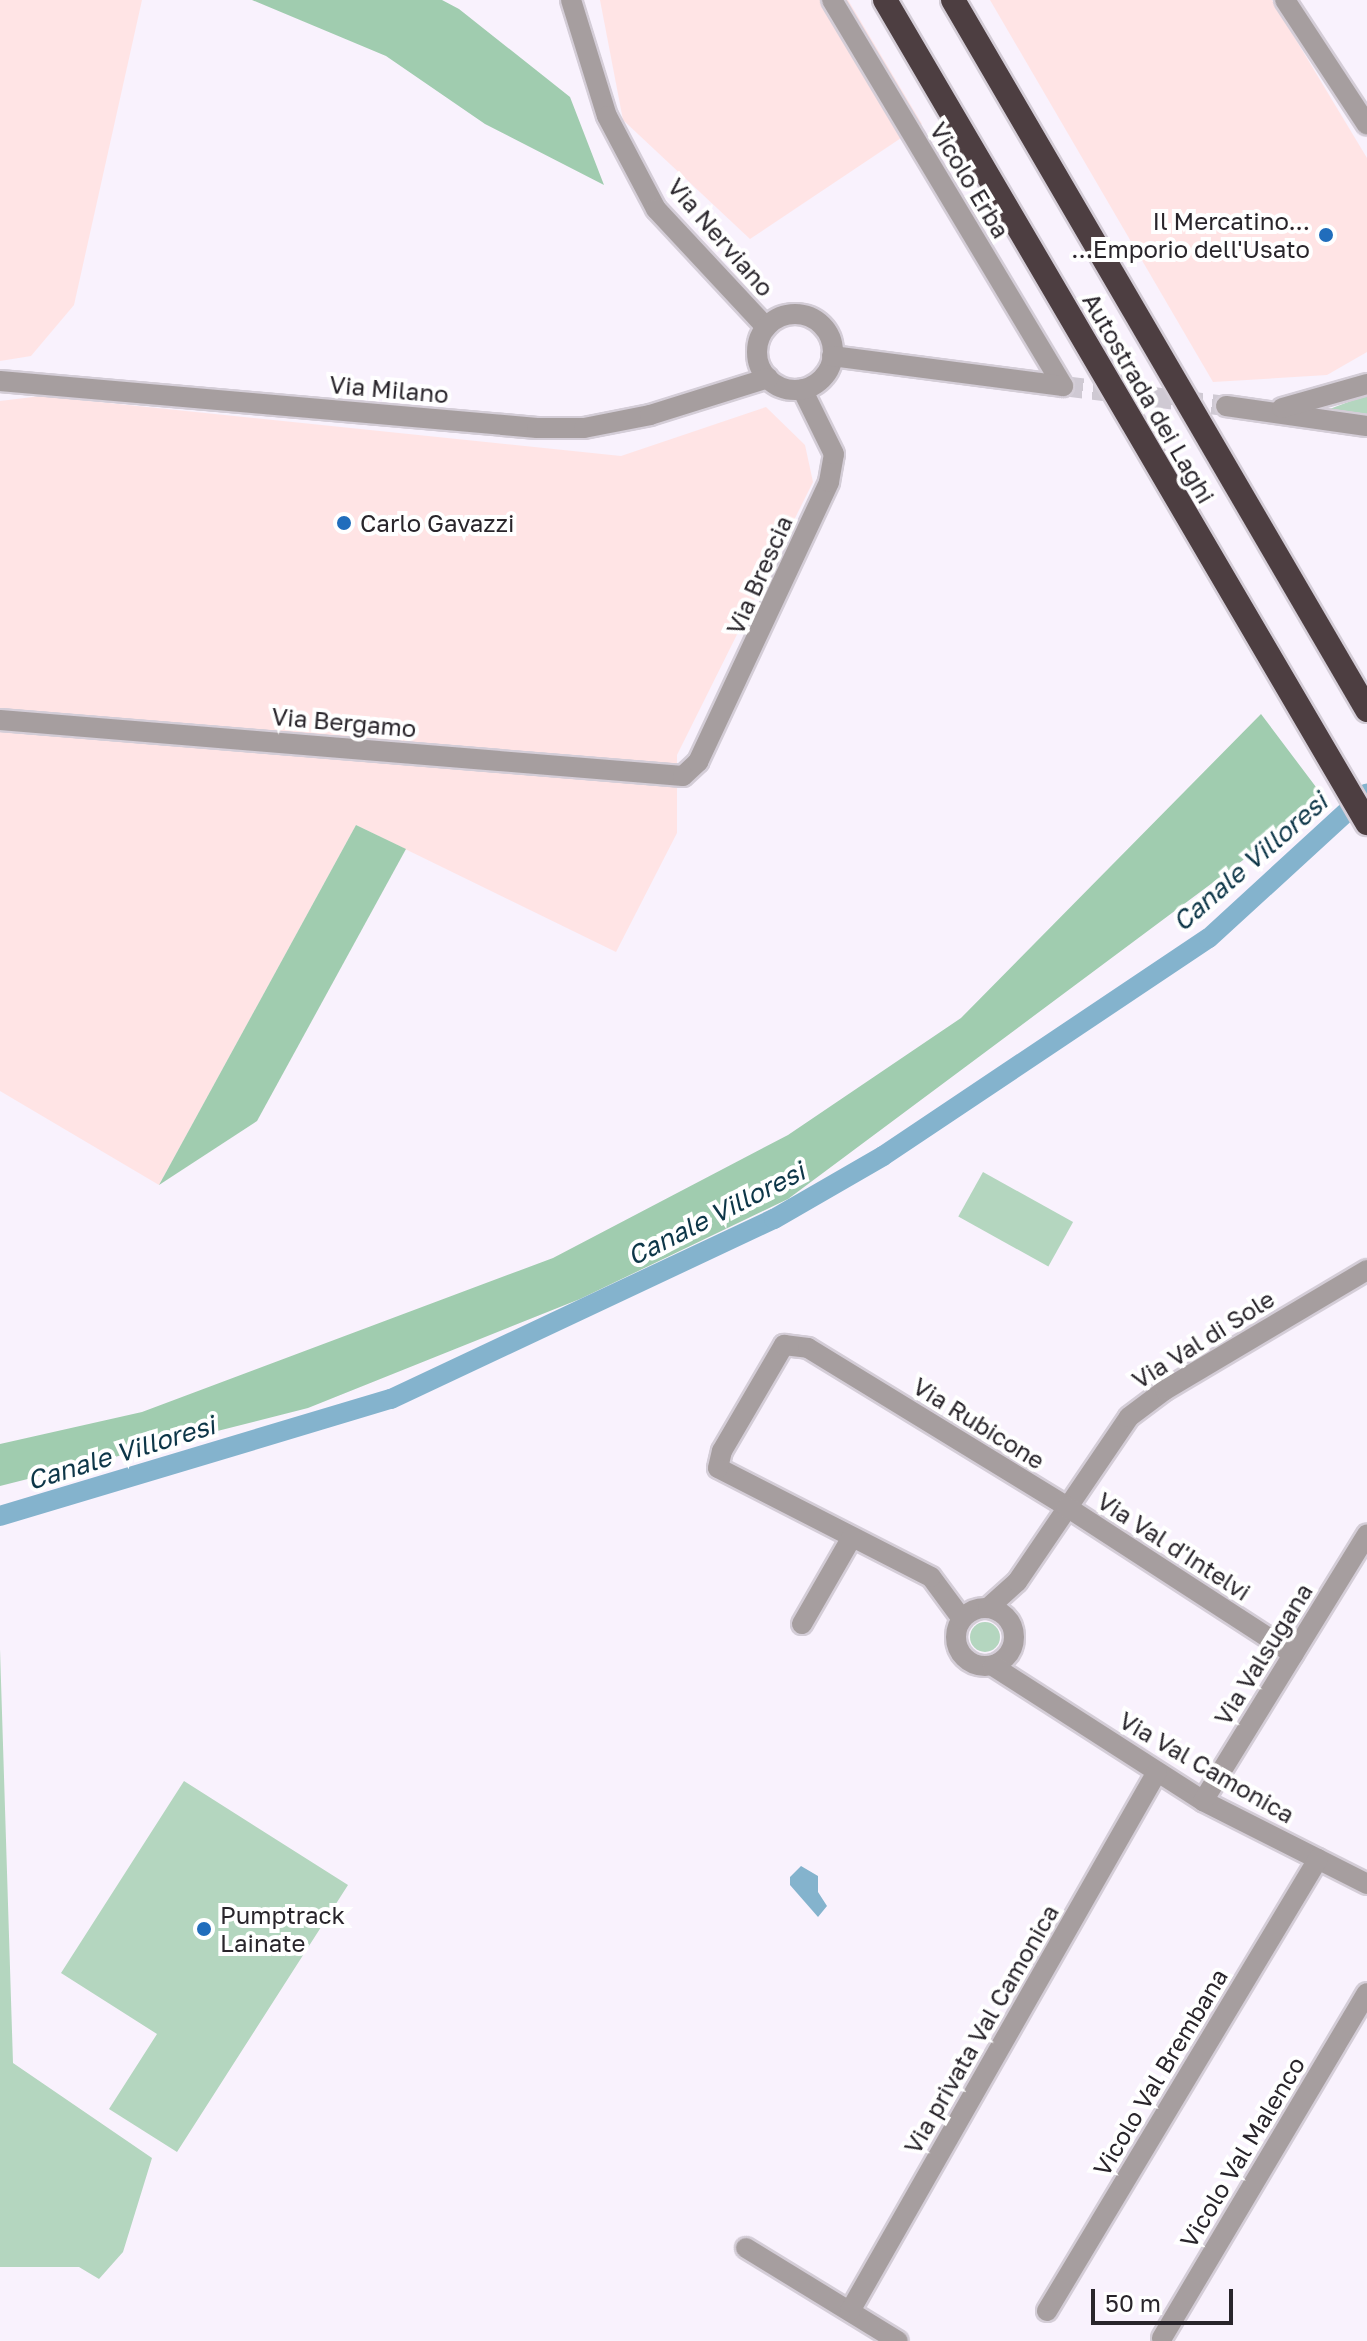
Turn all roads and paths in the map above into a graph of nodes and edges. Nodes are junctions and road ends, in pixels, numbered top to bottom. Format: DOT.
graph roads {
  1 [pos="571,0"];
  2 [pos="832,0"];
  3 [pos="885,0"];
  4 [pos="953,0"];
  5 [pos="1290,5"];
  6 [pos="1367,125"];
  7 [pos="766,327"];
  8 [pos="832,356"];
  9 [pos="768,378"];
  10 [pos="0,381"];
  11 [pos="1367,384"];
  12 [pos="802,389"];
  13 [pos="1226,406"];
  14 [pos="1266,411"];
  15 [pos="1367,426"];
  16 [pos="1367,710"];
  17 [pos="0,720"];
  18 [pos="683,776"];
  19 [pos="1367,823"];
  20 [pos="1364,1273"];
  21 [pos="1067,1507"];
  22 [pos="1367,1534"];
  23 [pos="852,1537"];
  24 [pos="946,1592"];
  25 [pos="992,1611"];
  26 [pos="962,1619"];
  27 [pos="802,1624"];
  28 [pos="1293,1654"];
  29 [pos="1001,1660"];
  30 [pos="1157,1772"];
  31 [pos="1203,1801"];
  32 [pos="1318,1859"];
  33 [pos="1367,1884"];
  34 [pos="1367,1993"];
  35 [pos="746,2248"];
  36 [pos="850,2311"];
  37 [pos="1047,2311"];
  38 [pos="1162,2338"];
  39 [pos="898,2341"];
  1 -- 7 [label="street, Via Nerviano"];
  2 -- 8 [label="street, Vicolo Erba"];
  3 -- 19 [label="highway, Autostrada dei Laghi"];
  4 -- 16 [label="highway, Autostrada dei Laghi"];
  5 -- 6 [label="street"];
  7 -- 8 [label="street"];
  7 -- 9 [label="street"];
  8 -- 12 [label="street"];
  9 -- 10 [label="street, Via Milano"];
  9 -- 12 [label="street"];
  11 -- 14 [label="street"];
  12 -- 18 [label="street, Via Brescia"];
  13 -- 14 [label="street"];
  14 -- 15 [label="street"];
  17 -- 18 [label="street, Via Bergamo"];
  20 -- 21 [label="street, Via Val di Sole"];
  21 -- 23 [label="street, Via Rubicone"];
  21 -- 25 [label="street"];
  21 -- 28 [label="street, Via Val d'Intelvi"];
  22 -- 28 [label="street, Via Valsugana"];
  23 -- 24 [label="street"];
  23 -- 27 [label="street"];
  24 -- 25 [label="street"];
  24 -- 26 [label="street"];
  25 -- 26 [label="street"];
  25 -- 29 [label="street"];
  26 -- 29 [label="street"];
  28 -- 31 [label="street, Via Valsugana"];
  29 -- 30 [label="street, Via Val Camonica"];
  30 -- 31 [label="street, Via Val Camonica"];
  30 -- 36 [label="street, Via privata Val Camonica"];
  31 -- 32 [label="street, Via Val Camonica"];
  32 -- 33 [label="street, Via Val Camonica"];
  32 -- 37 [label="street, Vicolo Val Brembana"];
  34 -- 38 [label="street, Vicolo Val Malenco"];
  35 -- 36 [label="street"];
  36 -- 39 [label="street"];
}
